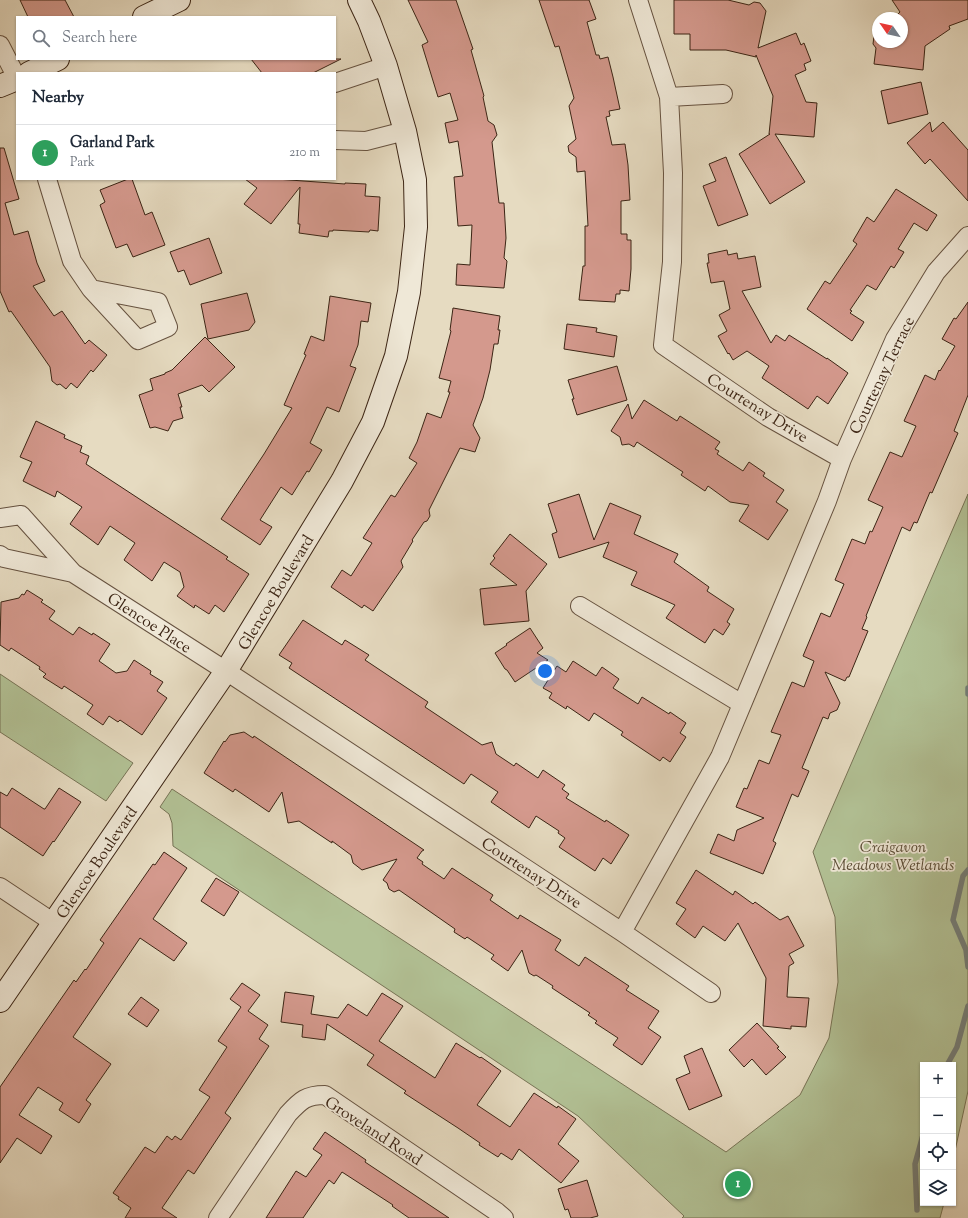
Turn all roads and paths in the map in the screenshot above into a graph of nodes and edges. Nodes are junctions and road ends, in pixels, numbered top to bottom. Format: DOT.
graph roads {
  1 [pos="179,0"];
  2 [pos="359,0"];
  3 [pos="638,0"];
  4 [pos="146,16"];
  5 [pos="0,45"];
  6 [pos="56,60"];
  7 [pos="386,66"];
  8 [pos="31,72"];
  9 [pos="16,76"];
  10 [pos="16,78"];
  11 [pos="336,83"];
  12 [pos="0,86"];
  13 [pos="723,94"];
  14 [pos="668,97"];
  15 [pos="405,131"];
  16 [pos="336,140"];
  17 [pos="47,180"];
  18 [pos="968,236"];
  19 [pos="92,289"];
  20 [pos="842,459"];
  21 [pos="0,518"];
  22 [pos="0,555"];
  23 [pos="73,573"];
  24 [pos="580,606"];
  25 [pos="226,671"];
  26 [pos="742,704"];
  27 [pos="0,887"];
  28 [pos="54,923"];
  29 [pos="622,932"];
  30 [pos="711,993"];
  31 [pos="0,1001"];
  32 [pos="218,1218"];
  33 [pos="504,1218"];
  1 -- 4 [label="street"];
  2 -- 7 [label="street, Glencoe Boulevard"];
  3 -- 14 [label="street, Courtenay Drive"];
  5 -- 9 [label="street"];
  6 -- 8 [label="street"];
  7 -- 11 [label="street"];
  7 -- 15 [label="street, Glencoe Boulevard"];
  10 -- 12 [label="street"];
  13 -- 14 [label="street"];
  14 -- 20 [label="street, Courtenay Drive"];
  15 -- 16 [label="street"];
  15 -- 25 [label="street, Glencoe Boulevard"];
  17 -- 19 [label="street"];
  18 -- 20 [label="street, Courtenay Terrace"];
  20 -- 26 [label="street"];
  21 -- 23 [label="street, Glencoe Place"];
  22 -- 23 [label="street, Glencoe Place"];
  23 -- 25 [label="street, Glencoe Place"];
  24 -- 26 [label="street"];
  25 -- 28 [label="street, Glencoe Boulevard"];
  25 -- 29 [label="street, Courtenay Drive"];
  26 -- 29 [label="street"];
  27 -- 28 [label="street"];
  28 -- 31 [label="street, Glencoe Boulevard"];
  29 -- 30 [label="street, Courtenay Drive"];
  32 -- 33 [label="street, Groveland Road"];
}
